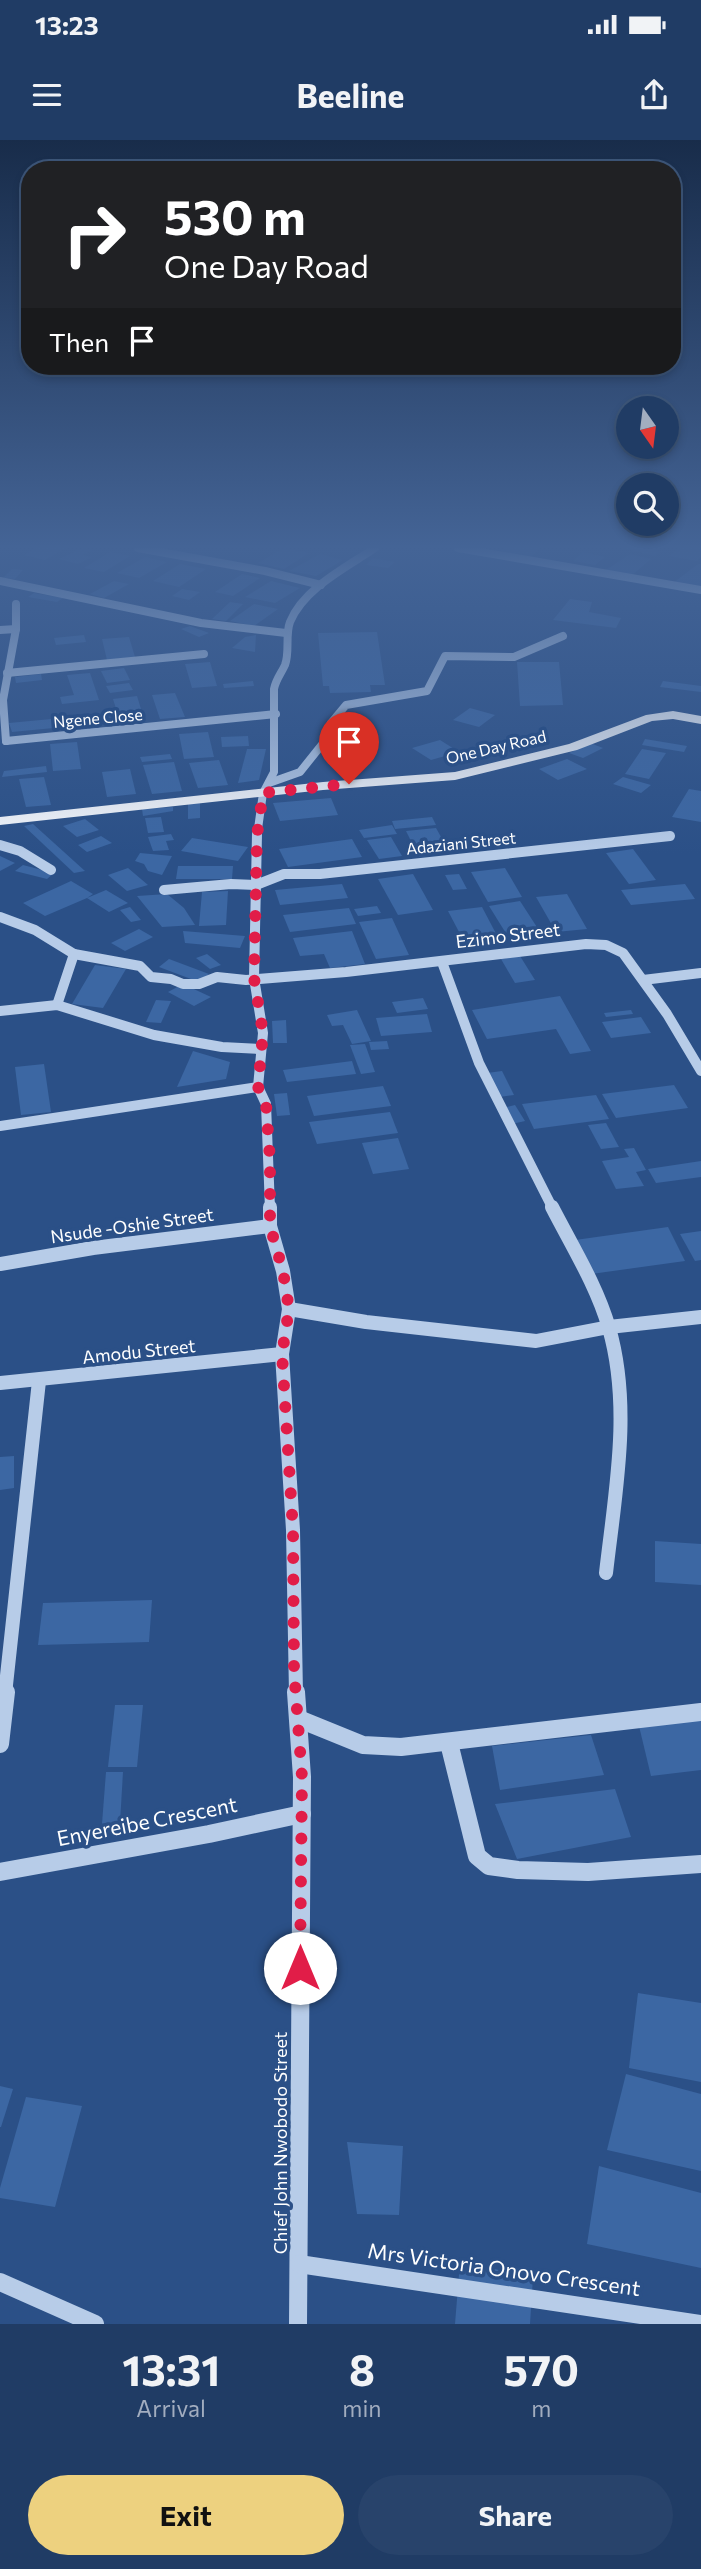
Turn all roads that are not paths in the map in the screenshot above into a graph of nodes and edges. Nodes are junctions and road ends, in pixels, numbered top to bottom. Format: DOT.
graph roads {
  1 [pos="12,650"];
  2 [pos="285,650"];
  3 [pos="533,650"];
  4 [pos="204,654"];
  5 [pos="7,673"];
  6 [pos="276,714"];
  7 [pos="701,720"];
  8 [pos="3,744"];
  9 [pos="266,788"];
  10 [pos="0,821"];
  11 [pos="670,836"];
  12 [pos="0,845"];
  13 [pos="51,870"];
  14 [pos="256,885"];
  15 [pos="163,890"];
  16 [pos="0,917"];
  17 [pos="74,954"];
  18 [pos="442,962"];
  19 [pos="701,973"];
  20 [pos="254,978"];
  21 [pos="643,980"];
  22 [pos="57,1005"];
  23 [pos="0,1011"];
  24 [pos="261,1049"];
  25 [pos="701,1072"];
  26 [pos="258,1087"];
  27 [pos="0,1126"];
  28 [pos="270,1226"];
  29 [pos="0,1264"];
  30 [pos="289,1309"];
  31 [pos="701,1317"];
  32 [pos="609,1326"];
  33 [pos="282,1354"];
  34 [pos="39,1381"];
  35 [pos="0,1383"];
  36 [pos="606,1573"];
  37 [pos="701,1712"];
  38 [pos="299,1718"];
  39 [pos="449,1743"];
  40 [pos="0,1744"];
  41 [pos="302,1814"];
  42 [pos="701,1864"];
  43 [pos="0,1872"];
  44 [pos="299,2264"];
  45 [pos="0,2282"];
  46 [pos="95,2324"];
  47 [pos="298,2324"];
  48 [pos="701,2324"];
  1 -- 5 [label="street"];
  2 -- 6 [label="street"];
  3 -- 9 [label="street"];
  4 -- 5 [label="street"];
  5 -- 8 [label="street"];
  6 -- 8 [label="street, Ngene Close"];
  6 -- 9 [label="street, Chief John Nwobodo Street"];
  7 -- 9 [label="main road, One Day Road"];
  9 -- 10 [label="main road, One Day Road"];
  9 -- 14 [label="street, Chief John Nwobodo Street"];
  11 -- 14 [label="street, Adaziani Street"];
  12 -- 13 [label="street"];
  14 -- 15 [label="street"];
  14 -- 20 [label="street, Chief John Nwobodo Street"];
  16 -- 17 [label="street"];
  17 -- 20 [label="street, Ezimo Street"];
  17 -- 22 [label="street"];
  18 -- 20 [label="street, Ezimo Street"];
  18 -- 21 [label="street, Ezimo Street"];
  18 -- 32 [label="street"];
  19 -- 21 [label="street"];
  20 -- 24 [label="street, Chief John Nwobodo Street"];
  21 -- 25 [label="street, Ezimo Street"];
  22 -- 23 [label="street"];
  22 -- 24 [label="street"];
  24 -- 26 [label="street, Chief John Nwobodo Street"];
  26 -- 27 [label="street"];
  26 -- 28 [label="street, Chief John Nwobodo Street"];
  28 -- 29 [label="street, Nsude -Oshie Street"];
  28 -- 30 [label="street, Chief John Nwobodo Street"];
  30 -- 32 [label="street"];
  30 -- 33 [label="street, Chief John Nwobodo Street"];
  31 -- 32 [label="street"];
  32 -- 36 [label="street"];
  33 -- 34 [label="street, Amodu Street"];
  33 -- 38 [label="street, Chief John Nwobodo Street"];
  34 -- 35 [label="street, Amodu Street"];
  34 -- 40 [label="street"];
  37 -- 39 [label="street"];
  38 -- 39 [label="street"];
  38 -- 41 [label="street, Chief John Nwobodo Street"];
  39 -- 42 [label="street"];
  41 -- 43 [label="street, Enyereibe Crescent"];
  41 -- 44 [label="street, Chief John Nwobodo Street"];
  44 -- 47 [label="street, Chief John Nwobodo Street"];
  44 -- 48 [label="street, Mrs Victoria Onovo Crescent"];
  45 -- 46 [label="street"];
}
